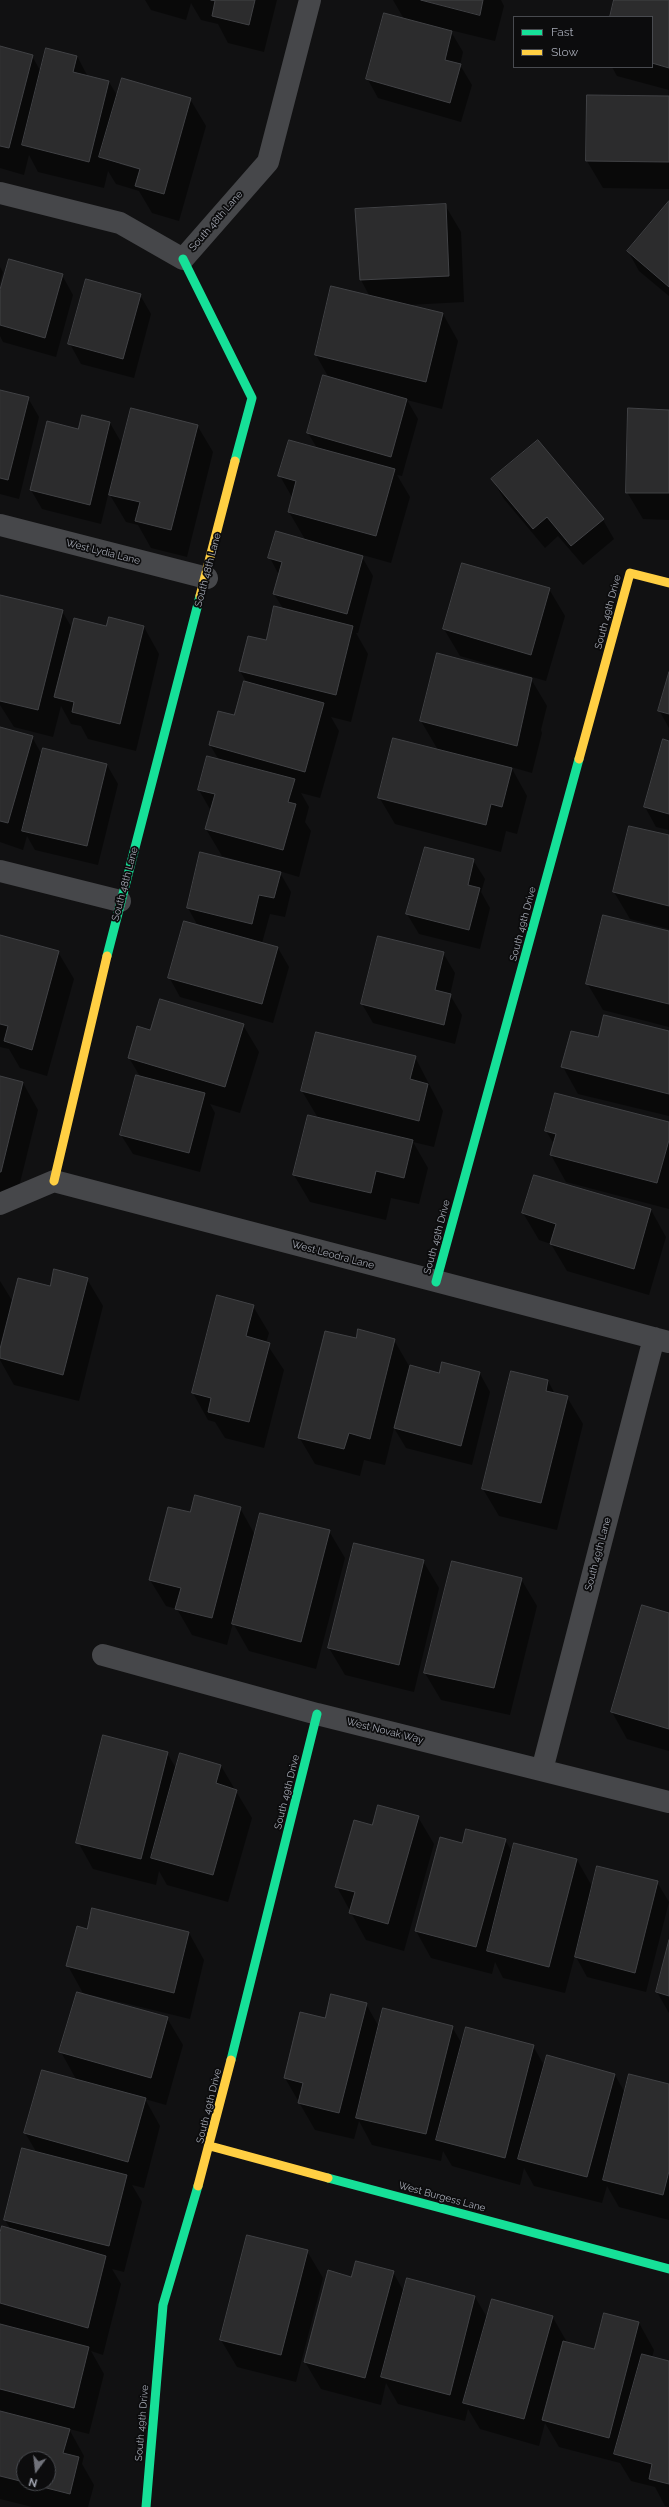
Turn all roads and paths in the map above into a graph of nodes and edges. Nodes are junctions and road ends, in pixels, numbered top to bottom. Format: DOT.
graph roads {
  1 [pos="310,0"];
  2 [pos="0,193"];
  3 [pos="183,259"];
  4 [pos="0,526"];
  5 [pos="207,578"];
  6 [pos="669,583"];
  7 [pos="0,871"];
  8 [pos="120,901"];
  9 [pos="54,1181"];
  10 [pos="0,1204"];
  11 [pos="436,1282"];
  12 [pos="662,1340"];
  13 [pos="103,1654"];
  14 [pos="318,1714"];
  15 [pos="542,1770"];
  16 [pos="669,1802"];
  17 [pos="210,2146"];
  18 [pos="669,2269"];
  19 [pos="146,2507"];
  1 -- 3 [label="street, South 48th Lane"];
  2 -- 3 [label="street"];
  3 -- 5 [label="street, South 48th Lane"];
  4 -- 5 [label="street, West Lydia Lane"];
  5 -- 8 [label="street, South 48th Lane"];
  6 -- 11 [label="street, South 49th Drive"];
  7 -- 8 [label="street"];
  8 -- 9 [label="street, South 48th Lane"];
  9 -- 10 [label="street"];
  9 -- 11 [label="street, West Leodra Lane"];
  11 -- 12 [label="street, West Leodra Lane"];
  12 -- 15 [label="street, South 49th Lane"];
  13 -- 14 [label="street, West Novak Way"];
  14 -- 15 [label="street, West Novak Way"];
  14 -- 17 [label="street, South 49th Drive"];
  15 -- 16 [label="street, West Novak Way"];
  17 -- 18 [label="street, West Burgess Lane"];
  17 -- 19 [label="street, South 49th Drive"];
}
